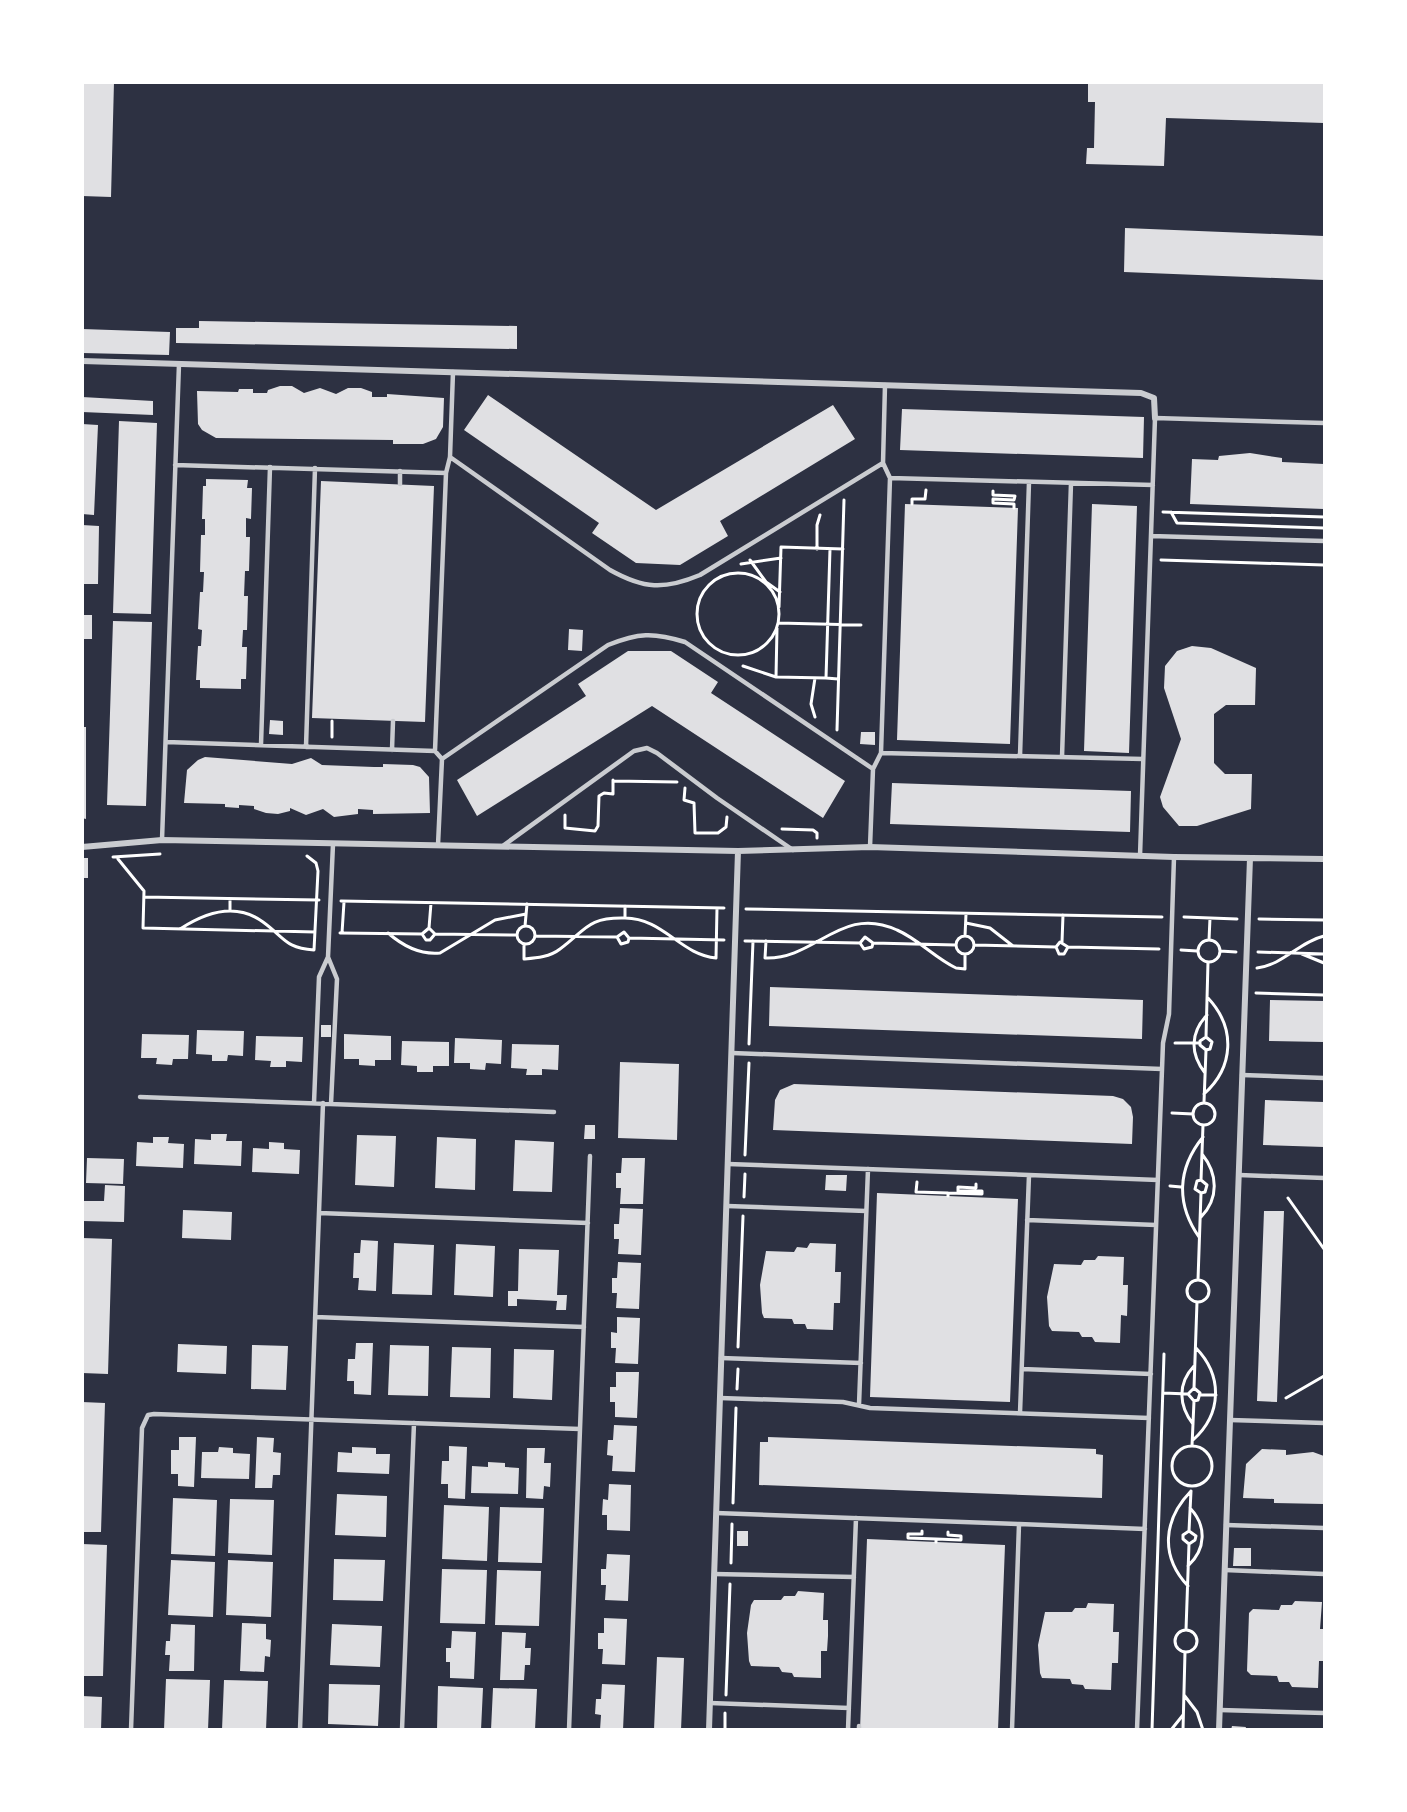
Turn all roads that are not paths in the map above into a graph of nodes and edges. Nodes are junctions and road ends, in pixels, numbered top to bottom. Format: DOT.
graph roads {
  1 [pos="82,361"];
  2 [pos="179,364"];
  3 [pos="453,372"];
  4 [pos="885,385"];
  5 [pos="1155,418"];
  6 [pos="1324,423"];
  7 [pos="450,457"];
  8 [pos="883,463"];
  9 [pos="175,465"];
  10 [pos="270,467"];
  11 [pos="315,468"];
  12 [pos="400,471"];
  13 [pos="446,473"];
  14 [pos="890,478"];
  15 [pos="1029,482"];
  16 [pos="1071,483"];
  17 [pos="400,484"];
  18 [pos="1153,485"];
  19 [pos="1151,536"];
  20 [pos="1324,541"];
  21 [pos="393,721"];
  22 [pos="166,742"];
  23 [pos="261,745"];
  24 [pos="306,747"];
  25 [pos="392,750"];
  26 [pos="435,751"];
  27 [pos="881,753"];
  28 [pos="1020,756"];
  29 [pos="1062,758"];
  30 [pos="442,759"];
  31 [pos="1143,759"];
  32 [pos="873,769"];
  33 [pos="162,840"];
  34 [pos="333,844"];
  35 [pos="438,845"];
  36 [pos="504,845"];
  37 [pos="82,847"];
  38 [pos="870,847"];
  39 [pos="738,851"];
  40 [pos="795,851"];
  41 [pos="1140,856"];
  42 [pos="1174,857"];
  43 [pos="1250,858"];
  44 [pos="1324,859"];
  45 [pos="328,957"];
  46 [pos="732,1053"];
  47 [pos="1162,1069"];
  48 [pos="1242,1075"];
  49 [pos="1324,1078"];
  50 [pos="140,1097"];
  51 [pos="314,1103"];
  52 [pos="323,1103"];
  53 [pos="332,1104"];
  54 [pos="554,1112"];
  55 [pos="590,1156"];
  56 [pos="728,1164"];
  57 [pos="868,1169"];
  58 [pos="1029,1175"];
  59 [pos="1239,1175"];
  60 [pos="1324,1178"];
  61 [pos="1158,1180"];
  62 [pos="727,1206"];
  63 [pos="866,1211"];
  64 [pos="319,1214"];
  65 [pos="1027,1220"];
  66 [pos="588,1223"];
  67 [pos="1156,1225"];
  68 [pos="315,1317"];
  69 [pos="584,1327"];
  70 [pos="721,1358"];
  71 [pos="861,1363"];
  72 [pos="1022,1370"];
  73 [pos="1151,1374"];
  74 [pos="720,1398"];
  75 [pos="859,1406"];
  76 [pos="1020,1413"];
  77 [pos="1149,1418"];
  78 [pos="311,1419"];
  79 [pos="1230,1420"];
  80 [pos="414,1423"];
  81 [pos="1324,1423"];
  82 [pos="580,1429"];
  83 [pos="716,1513"];
  84 [pos="856,1518"];
  85 [pos="1019,1524"];
  86 [pos="1226,1525"];
  87 [pos="1145,1528"];
  88 [pos="1324,1528"];
  89 [pos="1225,1570"];
  90 [pos="714,1574"];
  91 [pos="1324,1574"];
  92 [pos="854,1577"];
  93 [pos="710,1702"];
  94 [pos="849,1708"];
  95 [pos="1220,1710"];
  96 [pos="1324,1713"];
  97 [pos="131,1730"];
  98 [pos="300,1730"];
  99 [pos="402,1730"];
  100 [pos="569,1730"];
  101 [pos="709,1730"];
  102 [pos="848,1730"];
  103 [pos="1012,1730"];
  104 [pos="1137,1730"];
  105 [pos="1219,1730"];
  1 -- 2 [label="street"];
  2 -- 3 [label="street"];
  2 -- 9 [label="lane"];
  3 -- 4 [label="street"];
  3 -- 7 [label="lane"];
  4 -- 5 [label="street"];
  4 -- 8 [label="lane"];
  5 -- 6 [label="lane"];
  5 -- 18 [label="lane"];
  7 -- 8 [label="lane"];
  7 -- 13 [label="lane"];
  8 -- 14 [label="lane"];
  9 -- 10 [label="lane"];
  9 -- 22 [label="lane"];
  10 -- 11 [label="lane"];
  10 -- 23 [label="lane"];
  11 -- 12 [label="lane"];
  11 -- 24 [label="lane"];
  12 -- 13 [label="lane"];
  12 -- 17 [label="lane"];
  13 -- 26 [label="lane"];
  14 -- 15 [label="lane"];
  14 -- 27 [label="lane"];
  15 -- 16 [label="lane"];
  15 -- 28 [label="lane"];
  16 -- 18 [label="lane"];
  16 -- 29 [label="lane"];
  18 -- 19 [label="lane"];
  19 -- 20 [label="lane"];
  19 -- 31 [label="lane"];
  21 -- 25 [label="lane"];
  22 -- 23 [label="lane"];
  22 -- 33 [label="lane"];
  23 -- 24 [label="lane"];
  24 -- 25 [label="lane"];
  25 -- 26 [label="lane"];
  26 -- 30 [label="lane"];
  27 -- 28 [label="lane"];
  27 -- 32 [label="lane"];
  28 -- 29 [label="lane"];
  29 -- 31 [label="lane"];
  30 -- 32 [label="lane"];
  30 -- 35 [label="lane"];
  31 -- 41 [label="lane"];
  32 -- 38 [label="lane"];
  33 -- 34 [label="street"];
  33 -- 37 [label="street"];
  34 -- 35 [label="street"];
  34 -- 45 [label="lane"];
  35 -- 36 [label="street"];
  36 -- 39 [label="street"];
  36 -- 40 [label="lane"];
  38 -- 40 [label="street"];
  38 -- 41 [label="street"];
  39 -- 40 [label="street"];
  39 -- 46 [label="street"];
  41 -- 42 [label="street"];
  42 -- 43 [label="street"];
  42 -- 47 [label="lane"];
  43 -- 44 [label="street"];
  43 -- 48 [label="street"];
  45 -- 51 [label="lane"];
  45 -- 53 [label="lane"];
  46 -- 47 [label="lane"];
  46 -- 56 [label="street"];
  47 -- 61 [label="lane"];
  48 -- 49 [label="lane"];
  48 -- 59 [label="street"];
  50 -- 51 [label="lane"];
  51 -- 52 [label="lane"];
  52 -- 53 [label="lane"];
  52 -- 64 [label="lane"];
  53 -- 54 [label="lane"];
  55 -- 66 [label="lane"];
  56 -- 57 [label="lane"];
  56 -- 62 [label="street"];
  57 -- 58 [label="lane"];
  57 -- 63 [label="lane"];
  58 -- 61 [label="lane"];
  58 -- 65 [label="lane"];
  59 -- 60 [label="lane"];
  59 -- 79 [label="street"];
  61 -- 67 [label="lane"];
  62 -- 63 [label="lane"];
  62 -- 70 [label="street"];
  63 -- 71 [label="lane"];
  64 -- 66 [label="lane"];
  64 -- 68 [label="lane"];
  65 -- 67 [label="lane"];
  65 -- 72 [label="lane"];
  66 -- 69 [label="lane"];
  67 -- 73 [label="lane"];
  68 -- 69 [label="lane"];
  68 -- 78 [label="lane"];
  69 -- 82 [label="lane"];
  70 -- 71 [label="lane"];
  70 -- 74 [label="street"];
  71 -- 75 [label="lane"];
  72 -- 73 [label="lane"];
  72 -- 76 [label="lane"];
  73 -- 77 [label="lane"];
  74 -- 75 [label="lane"];
  74 -- 83 [label="street"];
  75 -- 76 [label="lane"];
  76 -- 77 [label="lane"];
  77 -- 87 [label="lane"];
  78 -- 80 [label="lane"];
  78 -- 97 [label="lane"];
  78 -- 98 [label="lane"];
  79 -- 81 [label="lane"];
  79 -- 86 [label="street"];
  80 -- 82 [label="lane"];
  80 -- 99 [label="lane"];
  82 -- 100 [label="lane"];
  83 -- 84 [label="lane"];
  83 -- 90 [label="street"];
  84 -- 85 [label="lane"];
  84 -- 92 [label="lane"];
  85 -- 87 [label="lane"];
  85 -- 103 [label="lane"];
  86 -- 88 [label="lane"];
  86 -- 89 [label="street"];
  87 -- 104 [label="lane"];
  89 -- 91 [label="lane"];
  89 -- 95 [label="street"];
  90 -- 92 [label="lane"];
  90 -- 93 [label="street"];
  92 -- 94 [label="lane"];
  93 -- 94 [label="lane"];
  93 -- 101 [label="street"];
  94 -- 102 [label="lane"];
  95 -- 96 [label="lane"];
  95 -- 105 [label="street"];
}
